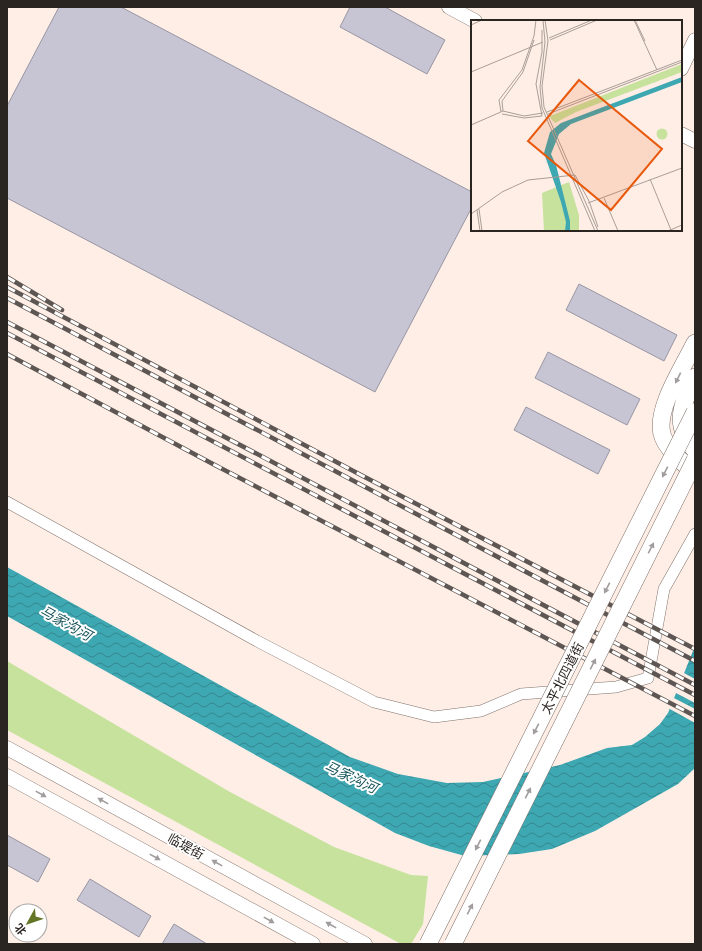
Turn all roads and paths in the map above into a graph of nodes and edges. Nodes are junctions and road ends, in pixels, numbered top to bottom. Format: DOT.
graph roads {
  1 [pos="449,7"];
  2 [pos="473,20"];
  3 [pos="695,40"];
  4 [pos="682,67"];
  5 [pos="682,134"];
  6 [pos="695,141"];
  7 [pos="695,344"];
  8 [pos="695,377"];
  9 [pos="695,412"];
  10 [pos="695,450"];
  11 [pos="695,460"];
  12 [pos="695,474"];
  13 [pos="7,502"];
  14 [pos="695,534"];
  15 [pos="7,748"];
  16 [pos="7,776"];
  17 [pos="313,944"];
  18 [pos="365,944"];
  19 [pos="428,944"];
  20 [pos="453,944"];
  1 -- 2 [label="street"];
  3 -- 4 [label="street"];
  5 -- 6 [label="street"];
  7 -- 12 [label="main road, one-way"];
  8 -- 10 [label="main road"];
  9 -- 19 [label="main road, 太平北四道街, one-way, bridge"];
  20 -- 11 [label="main road, 太平北四道街, one-way, bridge"];
  13 -- 14 [label="street"];
  18 -- 15 [label="street, 临堤街, one-way"];
  16 -- 17 [label="street, 临堤街, one-way"];
}
